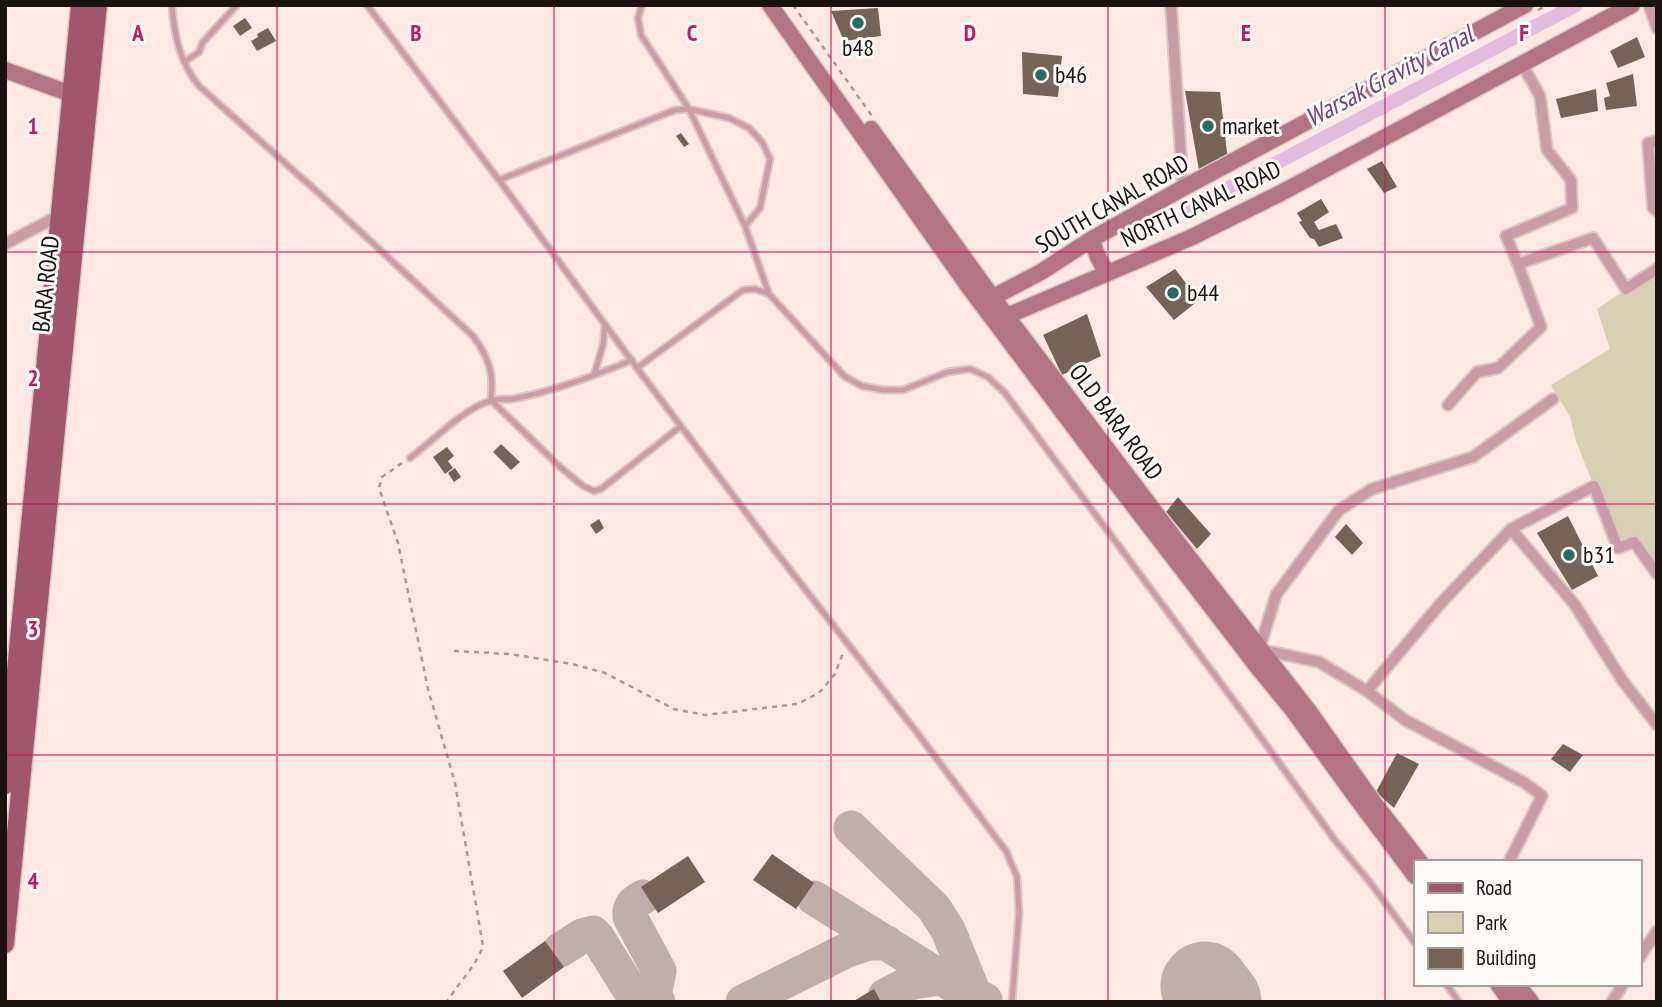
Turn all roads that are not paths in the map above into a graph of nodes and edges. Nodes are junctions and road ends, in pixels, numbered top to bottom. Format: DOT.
graph roads {
  1 [pos="80,5"];
  2 [pos="98,5"];
  3 [pos="172,5"];
  4 [pos="237,5"];
  5 [pos="366,5"];
  6 [pos="642,5"];
  7 [pos="770,5"];
  8 [pos="781,5"];
  9 [pos="1171,5"];
  10 [pos="1632,5"];
  11 [pos="1649,5"];
  12 [pos="1531,8"];
  13 [pos="1657,28"];
  14 [pos="184,62"];
  15 [pos="1522,64"];
  16 [pos="5,70"];
  17 [pos="80,98"];
  18 [pos="689,109"];
  19 [pos="1657,141"];
  20 [pos="499,180"];
  21 [pos="1183,188"];
  22 [pos="1657,211"];
  23 [pos="60,215"];
  24 [pos="745,226"];
  25 [pos="1092,239"];
  26 [pos="5,244"];
  27 [pos="1518,264"];
  28 [pos="1657,269"];
  29 [pos="1108,273"];
  30 [pos="769,295"];
  31 [pos="987,301"];
  32 [pos="1000,317"];
  33 [pos="605,325"];
  34 [pos="632,360"];
  35 [pos="637,368"];
  36 [pos="594,375"];
  37 [pos="1553,399"];
  38 [pos="491,400"];
  39 [pos="1448,405"];
  40 [pos="50,414"];
  41 [pos="681,426"];
  42 [pos="410,458"];
  43 [pos="1511,528"];
  44 [pos="1183,559"];
  45 [pos="1657,574"];
  46 [pos="1261,648"];
  47 [pos="1367,691"];
  48 [pos="1657,725"];
  49 [pos="5,785"];
  50 [pos="10,846"];
  51 [pos="1510,860"];
  52 [pos="1414,868"];
  53 [pos="1414,869"];
  54 [pos="1657,931"];
  55 [pos="1414,942"];
  56 [pos="5,944"];
  57 [pos="1641,955"];
  58 [pos="1447,986"];
  59 [pos="1499,986"];
  60 [pos="1519,986"];
  61 [pos="1622,986"];
  62 [pos="1012,1002"];
  63 [pos="1459,1002"];
  64 [pos="1511,1002"];
  65 [pos="1531,1002"];
  66 [pos="1612,1002"];
  1 -- 17 [label="main road"];
  2 -- 17 [label="main road, BARA ROAD"];
  3 -- 14 [label="lane"];
  4 -- 14 [label="lane"];
  5 -- 20 [label="lane"];
  6 -- 18 [label="lane"];
  7 -- 31 [label="main road"];
  8 -- 31 [label="main road, OLD BARA ROAD"];
  9 -- 21 [label="street"];
  10 -- 15 [label="main road, NORTH CANAL ROAD"];
  11 -- 13 [label="street"];
  12 -- 21 [label="main road, SOUTH CANAL ROAD"];
  14 -- 38 [label="lane"];
  15 -- 27 [label="street"];
  15 -- 29 [label="main road, NORTH CANAL ROAD"];
  16 -- 17 [label="main road"];
  17 -- 23 [label="main road"];
  17 -- 40 [label="main road, BARA ROAD"];
  18 -- 20 [label="lane"];
  18 -- 24 [label="lane"];
  18 -- 24 [label="lane"];
  19 -- 22 [label="street"];
  20 -- 33 [label="lane"];
  21 -- 25 [label="main road, SOUTH CANAL ROAD"];
  23 -- 26 [label="street"];
  23 -- 40 [label="main road"];
  24 -- 30 [label="lane"];
  25 -- 29 [label="main road"];
  25 -- 31 [label="main road, SOUTH CANAL ROAD"];
  27 -- 28 [label="street"];
  27 -- 39 [label="street"];
  29 -- 32 [label="main road, NORTH CANAL ROAD"];
  30 -- 35 [label="lane"];
  30 -- 55 [label="lane"];
  31 -- 32 [label="main road, OLD BARA ROAD"];
  32 -- 44 [label="main road, OLD BARA ROAD"];
  33 -- 34 [label="lane"];
  33 -- 36 [label="lane"];
  34 -- 35 [label="lane"];
  34 -- 36 [label="lane"];
  35 -- 41 [label="lane"];
  36 -- 38 [label="lane"];
  37 -- 46 [label="street"];
  38 -- 41 [label="lane"];
  38 -- 42 [label="lane"];
  40 -- 49 [label="main road"];
  40 -- 50 [label="main road, BARA ROAD"];
  41 -- 62 [label="lane"];
  43 -- 45 [label="street"];
  43 -- 47 [label="street"];
  43 -- 48 [label="street"];
  44 -- 46 [label="main road, OLD BARA ROAD"];
  44 -- 53 [label="main road"];
  46 -- 47 [label="street"];
  46 -- 52 [label="main road, OLD BARA ROAD"];
  47 -- 51 [label="street"];
  50 -- 56 [label="main road, BARA ROAD"];
  54 -- 57 [label="street"];
  58 -- 63 [label="lane"];
  59 -- 64 [label="main road"];
  60 -- 65 [label="main road"];
  61 -- 66 [label="street"];
}
